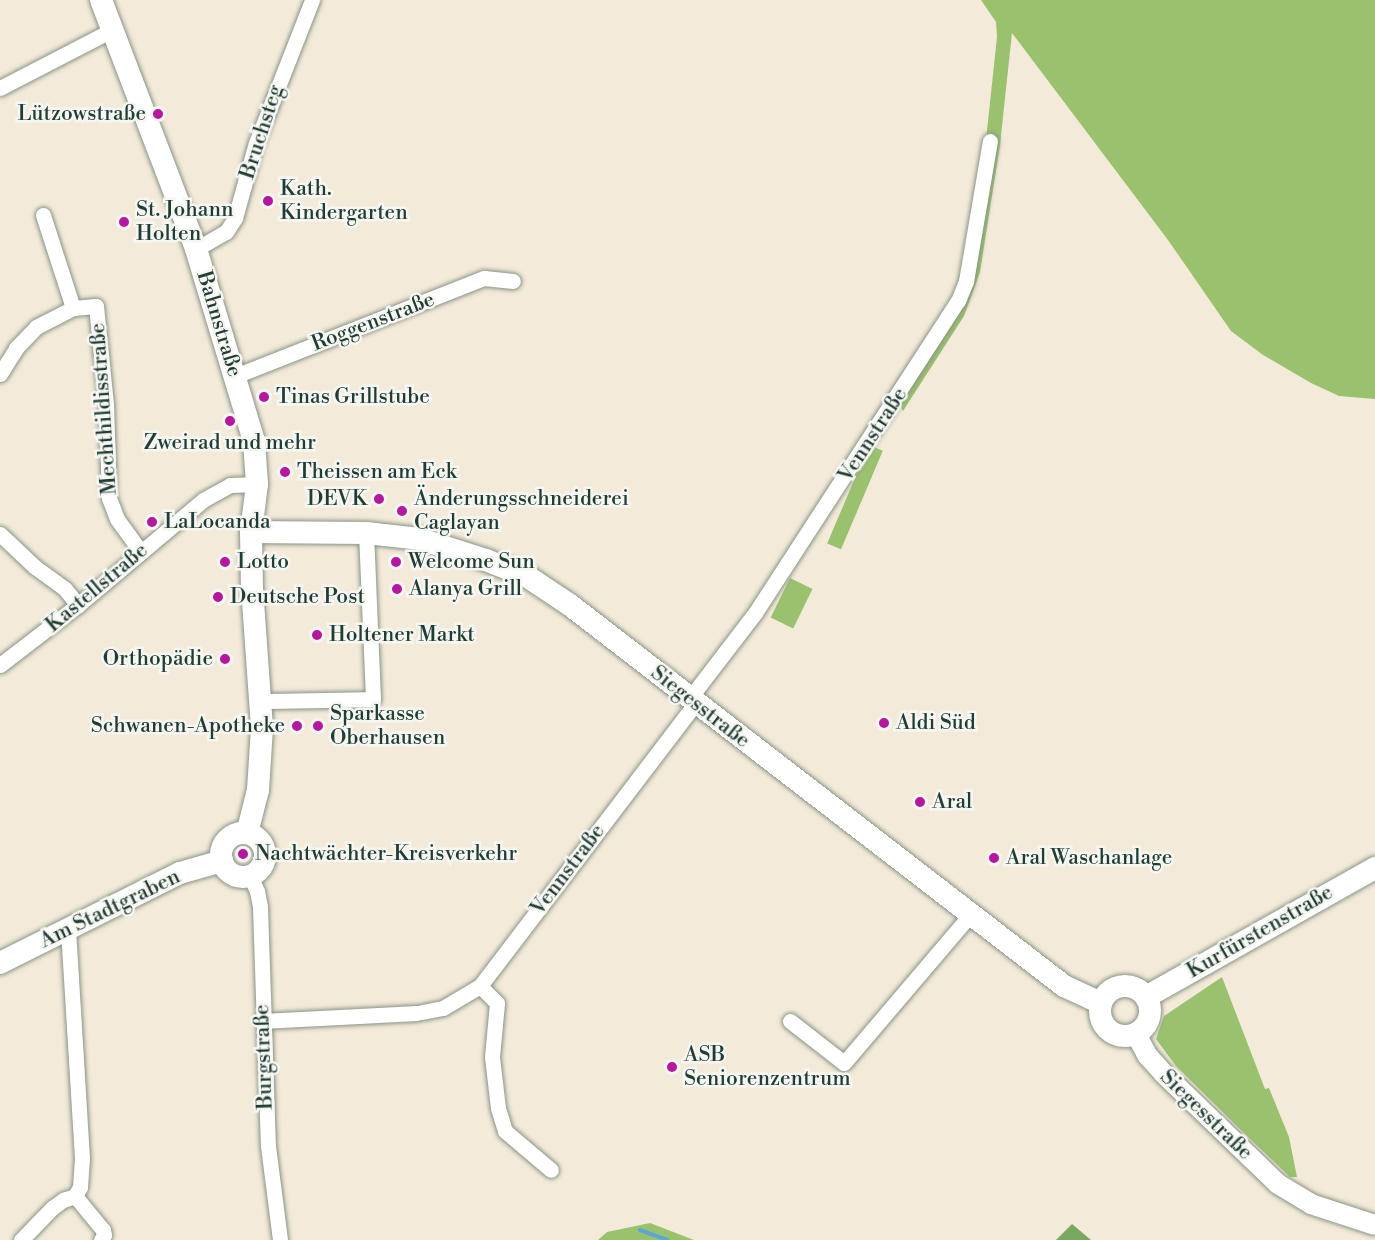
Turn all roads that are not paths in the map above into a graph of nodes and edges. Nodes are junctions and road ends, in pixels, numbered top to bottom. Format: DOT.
graph roads {
  1 [pos="101,0"];
  2 [pos="312,0"];
  3 [pos="112,30"];
  4 [pos="0,88"];
  5 [pos="990,141"];
  6 [pos="44,215"];
  7 [pos="196,249"];
  8 [pos="513,281"];
  9 [pos="73,308"];
  10 [pos="0,375"];
  11 [pos="235,376"];
  12 [pos="257,484"];
  13 [pos="251,532"];
  14 [pos="366,533"];
  15 [pos="0,534"];
  16 [pos="141,552"];
  17 [pos="78,605"];
  18 [pos="0,665"];
  19 [pos="261,701"];
  20 [pos="692,702"];
  21 [pos="248,833"];
  22 [pos="222,861"];
  23 [pos="1375,868"];
  24 [pos="250,876"];
  25 [pos="971,914"];
  26 [pos="68,930"];
  27 [pos="0,963"];
  28 [pos="480,986"];
  29 [pos="1146,997"];
  30 [pos="1101,1003"];
  31 [pos="262,1021"];
  32 [pos="790,1021"];
  33 [pos="1136,1034"];
  34 [pos="551,1170"];
  35 [pos="75,1196"];
  36 [pos="1375,1225"];
  37 [pos="21,1240"];
  38 [pos="101,1240"];
  39 [pos="280,1240"];
  1 -- 3 [label="main road, Bahnstraße"];
  2 -- 7 [label="street, Bruchsteg"];
  3 -- 4 [label="street"];
  3 -- 7 [label="main road, Bahnstraße"];
  5 -- 20 [label="street, Vennstraße"];
  6 -- 9 [label="street, Mechthildisstraße"];
  7 -- 11 [label="main road, Bahnstraße"];
  8 -- 11 [label="street, Roggenstraße"];
  9 -- 10 [label="street"];
  9 -- 16 [label="street, Mechthildisstraße"];
  11 -- 12 [label="main road, Bahnstraße"];
  12 -- 13 [label="main road"];
  12 -- 16 [label="street, Kastellstraße"];
  13 -- 14 [label="main road, Siegesstraße"];
  13 -- 19 [label="main road"];
  14 -- 19 [label="street"];
  14 -- 20 [label="main road, Siegesstraße"];
  15 -- 17 [label="street"];
  16 -- 17 [label="street, Kastellstraße"];
  17 -- 18 [label="street, Kastellstraße"];
  19 -- 21 [label="main road"];
  20 -- 25 [label="main road, Siegesstraße"];
  20 -- 28 [label="street, Vennstraße"];
  21 -- 22 [label="main road"];
  21 -- 24 [label="main road"];
  22 -- 24 [label="main road"];
  22 -- 26 [label="main road, Am Stadtgraben"];
  23 -- 29 [label="main road, Kurfürstenstraße"];
  24 -- 31 [label="street, Burgstraße"];
  25 -- 30 [label="main road, Siegesstraße"];
  25 -- 32 [label="street"];
  26 -- 27 [label="main road, Am Stadtgraben"];
  26 -- 35 [label="street"];
  28 -- 31 [label="street, Vennstraße"];
  28 -- 34 [label="street"];
  29 -- 30 [label="main road"];
  29 -- 33 [label="main road"];
  30 -- 33 [label="main road"];
  31 -- 39 [label="street, Burgstraße"];
  33 -- 36 [label="street, Siegesstraße"];
  35 -- 37 [label="street"];
  35 -- 38 [label="street"];
}
